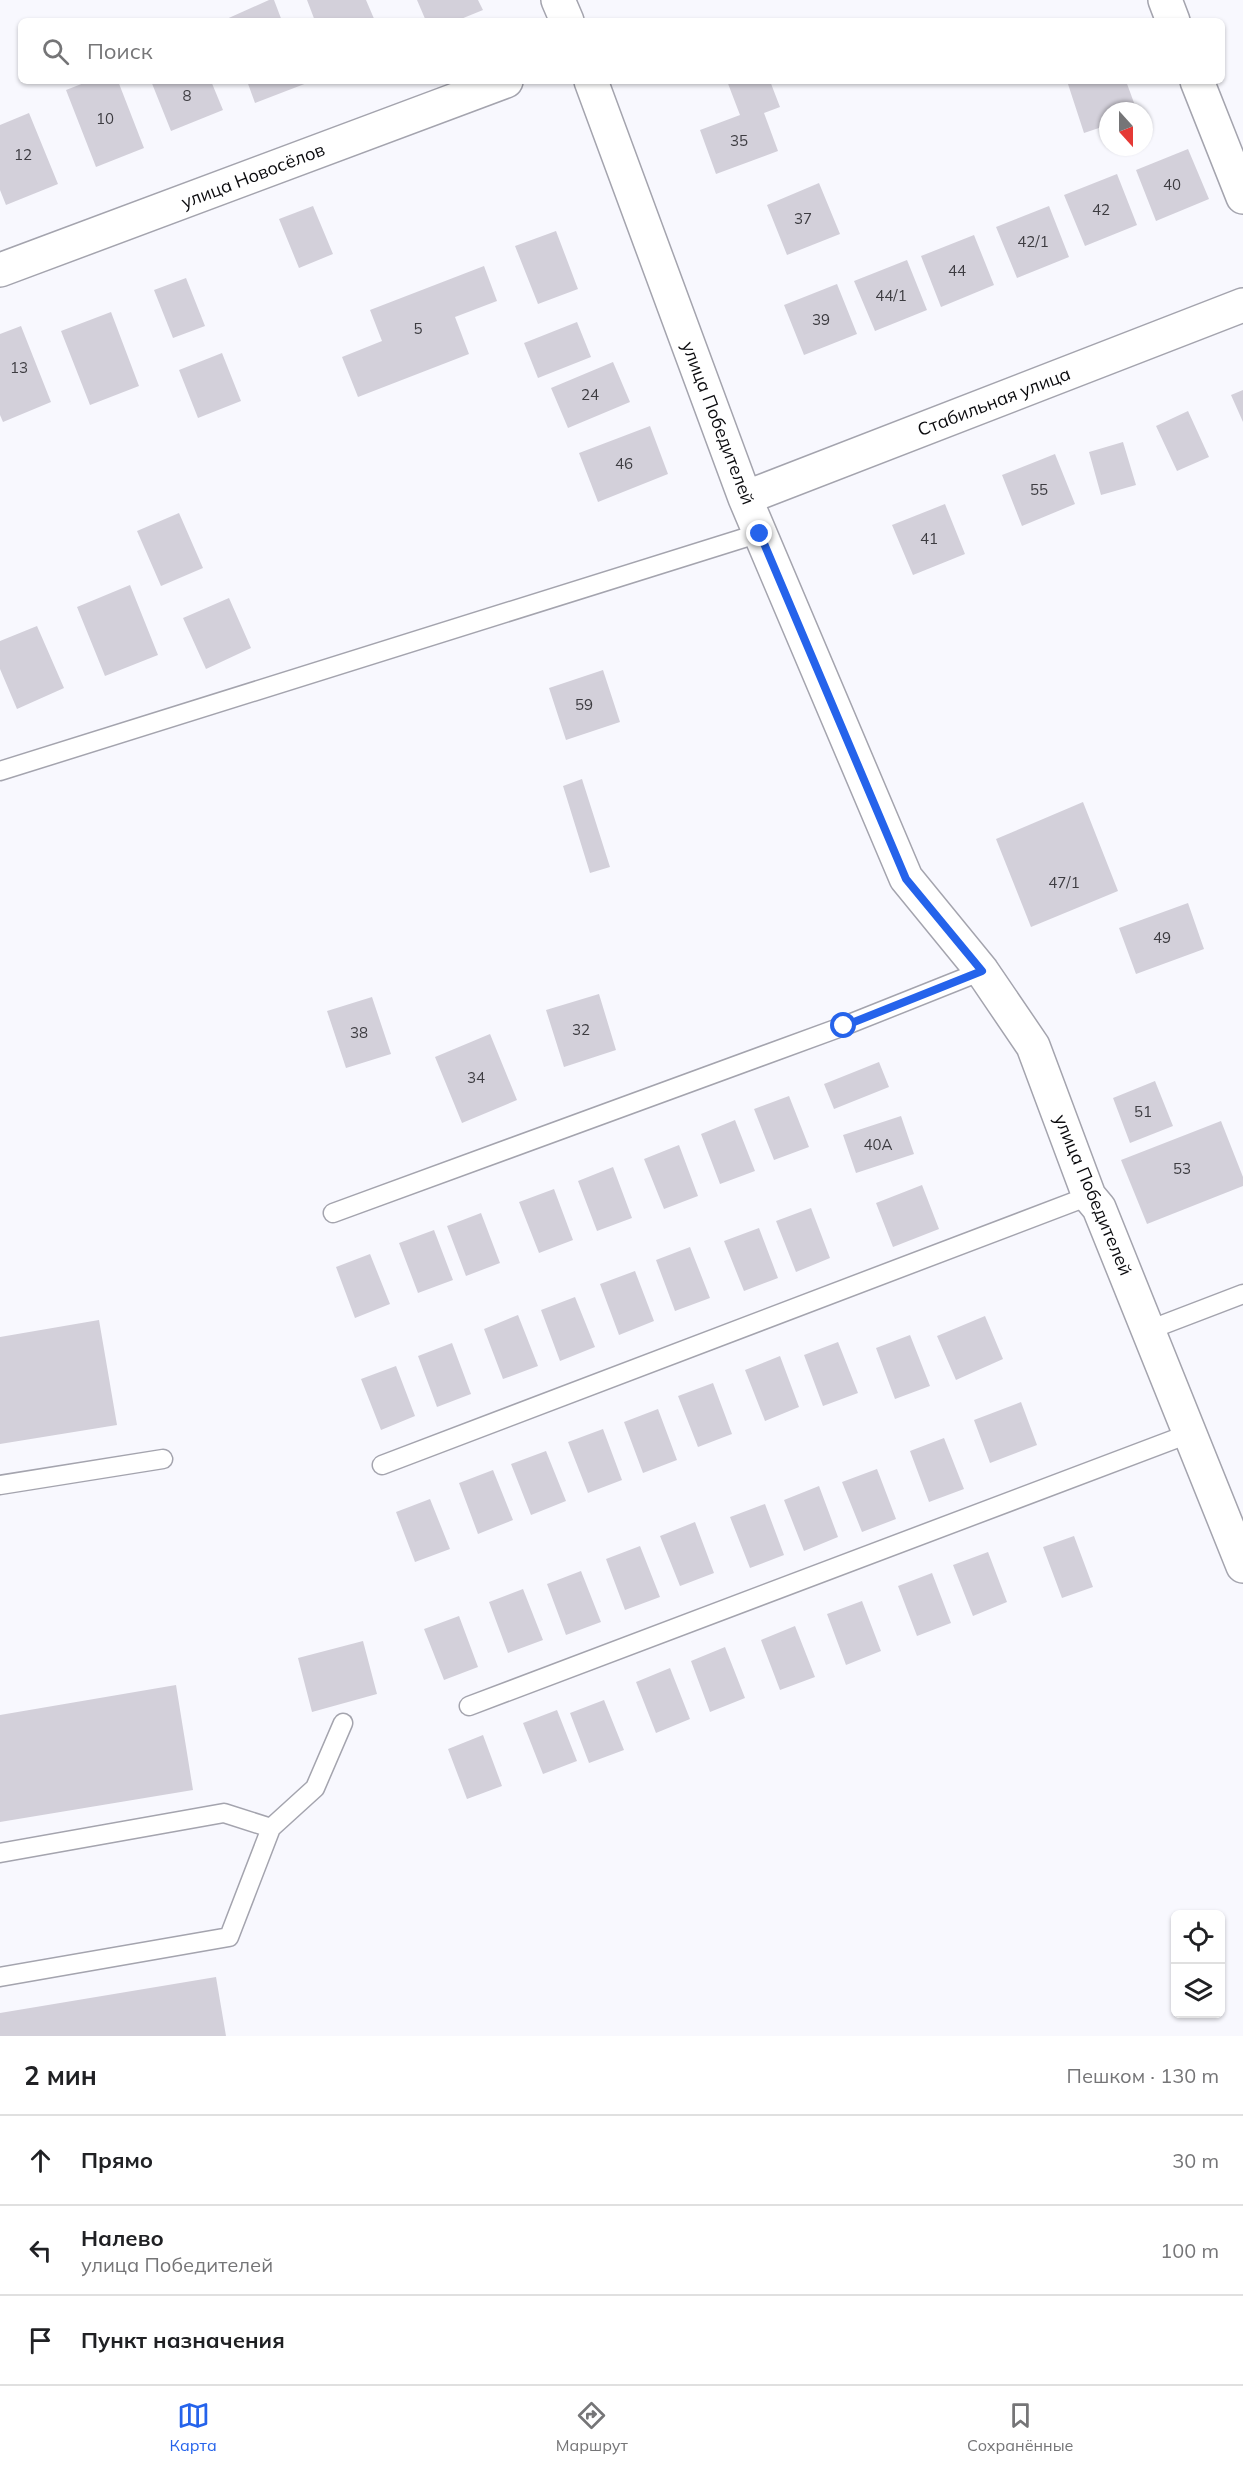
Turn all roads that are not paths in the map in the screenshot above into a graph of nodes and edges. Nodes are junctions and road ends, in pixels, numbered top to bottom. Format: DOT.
graph roads {
  1 [pos="558,0"];
  2 [pos="1165,0"];
  3 [pos="566,18"];
  4 [pos="1172,18"];
  5 [pos="498,84"];
  6 [pos="592,84"];
  7 [pos="1198,84"];
  8 [pos="1243,197"];
  9 [pos="0,270"];
  10 [pos="1243,305"];
  11 [pos="745,498"];
  12 [pos="760,534"];
  13 [pos="0,771"];
  14 [pos="982,971"];
  15 [pos="1089,1196"];
  16 [pos="333,1213"];
  17 [pos="1243,1294"];
  18 [pos="1149,1330"];
  19 [pos="1191,1433"];
  20 [pos="163,1459"];
  21 [pos="382,1465"];
  22 [pos="0,1485"];
  23 [pos="1243,1566"];
  24 [pos="469,1706"];
  25 [pos="343,1723"];
  26 [pos="271,1828"];
  27 [pos="0,1853"];
  28 [pos="0,1977"];
  1 -- 3 [label="street"];
  2 -- 4 [label="street"];
  5 -- 9 [label="street, улица Новосёлов"];
  6 -- 11 [label="street, улица Победителей"];
  7 -- 8 [label="street"];
  10 -- 11 [label="street, Стабильная улица"];
  11 -- 12 [label="street, улица Победителей"];
  12 -- 13 [label="lane"];
  12 -- 14 [label="street, улица Победителей"];
  14 -- 15 [label="street, улица Победителей"];
  14 -- 16 [label="lane"];
  15 -- 18 [label="street, улица Победителей"];
  15 -- 21 [label="lane"];
  17 -- 18 [label="lane"];
  18 -- 19 [label="street, улица Победителей"];
  19 -- 23 [label="street, улица Победителей"];
  19 -- 24 [label="lane"];
  20 -- 22 [label="lane"];
  25 -- 26 [label="lane"];
  26 -- 27 [label="lane"];
  26 -- 28 [label="lane"];
}
